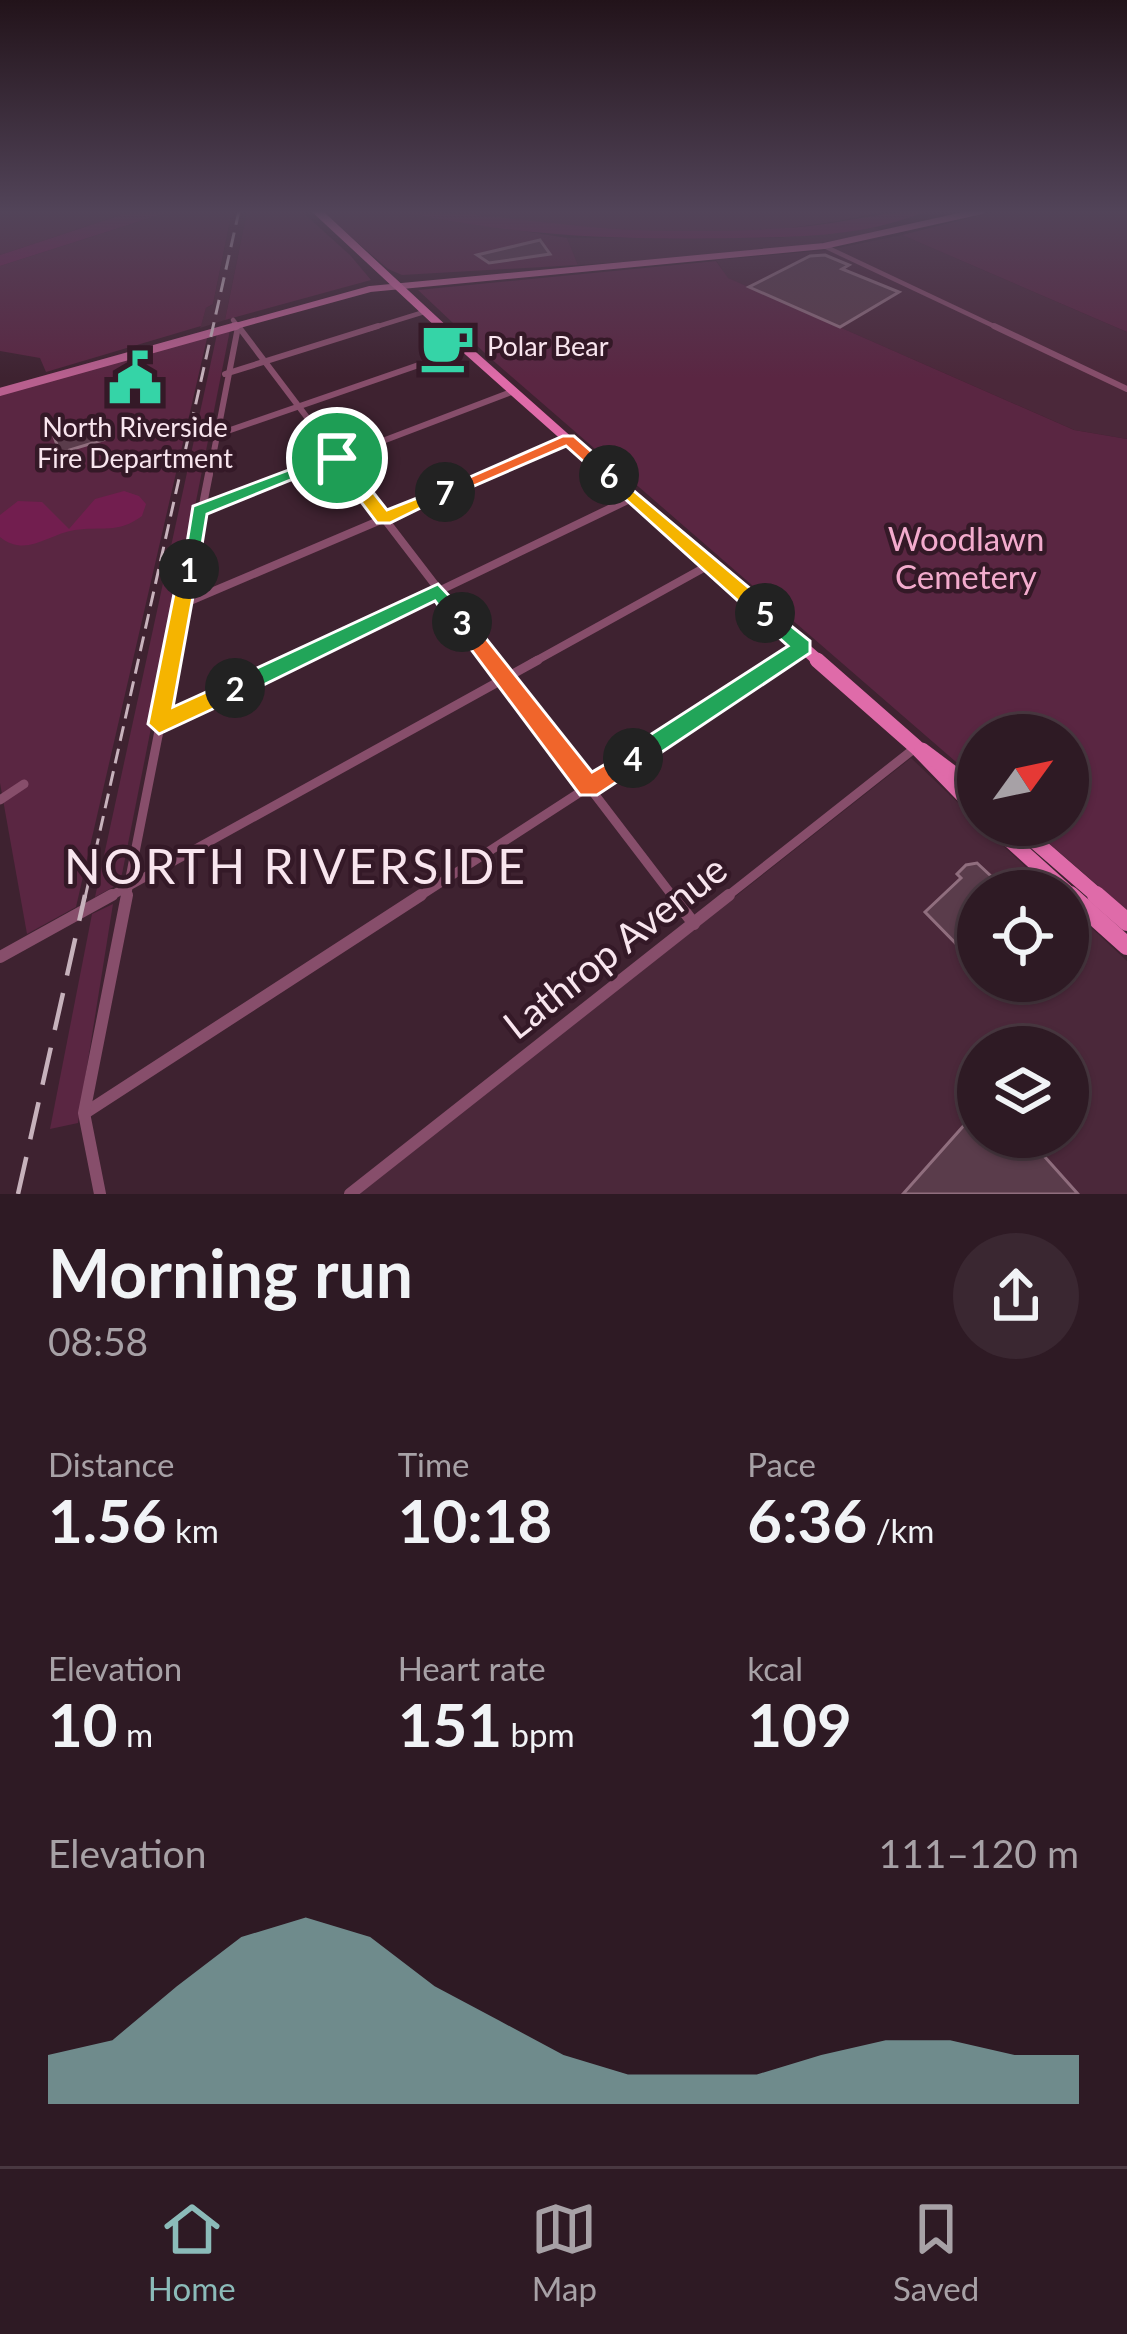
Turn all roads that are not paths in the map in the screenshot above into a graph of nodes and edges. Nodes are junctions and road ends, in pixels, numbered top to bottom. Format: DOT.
graph roads {
  1 [pos="374,267"];
  2 [pos="595,267"];
  3 [pos="866,267"];
  4 [pos="392,283"];
  5 [pos="424,312"];
  6 [pos="235,324"];
  7 [pos="466,349"];
  8 [pos="264,362"];
  9 [pos="225,374"];
  10 [pos="1127,388"];
  11 [pos="514,391"];
  12 [pos="0,392"];
  13 [pos="298,407"];
  14 [pos="213,436"];
  15 [pos="568,440"];
  16 [pos="337,458"];
  17 [pos="634,497"];
  18 [pos="199,511"];
  19 [pos="383,518"];
  20 [pos="710,565"];
  21 [pos="438,591"];
  22 [pos="183,604"];
  23 [pos="803,647"];
  24 [pos="504,679"];
  25 [pos="159,724"];
  26 [pos="916,747"];
  27 [pos="957,774"];
  28 [pos="24,784"];
  29 [pos="589,787"];
  30 [pos="957,789"];
  31 [pos="0,800"];
  32 [pos="1016,846"];
  33 [pos="1040,846"];
  34 [pos="1043,870"];
  35 [pos="129,886"];
  36 [pos="1089,912"];
  37 [pos="1127,922"];
  38 [pos="694,924"];
  39 [pos="1127,946"];
  40 [pos="0,957"];
  41 [pos="84,1113"];
  42 [pos="100,1194"];
  43 [pos="350,1194"];
  1 -- 4 [label="main road"];
  2 -- 4 [label="main road"];
  3 -- 10 [label="street"];
  4 -- 5 [label="main road"];
  4 -- 6 [label="main road"];
  5 -- 7 [label="main road"];
  5 -- 8 [label="street"];
  6 -- 8 [label="street"];
  6 -- 9 [label="street"];
  6 -- 12 [label="main road"];
  7 -- 11 [label="main road"];
  7 -- 13 [label="street"];
  8 -- 9 [label="street"];
  8 -- 13 [label="street"];
  9 -- 14 [label="street"];
  11 -- 15 [label="main road"];
  11 -- 16 [label="street"];
  13 -- 14 [label="street"];
  13 -- 16 [label="street"];
  14 -- 18 [label="street"];
  15 -- 17 [label="main road"];
  15 -- 19 [label="street"];
  16 -- 18 [label="street"];
  16 -- 19 [label="street"];
  17 -- 20 [label="main road"];
  17 -- 21 [label="street"];
  18 -- 22 [label="street"];
  19 -- 21 [label="street"];
  19 -- 22 [label="street"];
  20 -- 23 [label="main road"];
  20 -- 24 [label="street"];
  21 -- 24 [label="street"];
  21 -- 25 [label="street"];
  22 -- 25 [label="street"];
  23 -- 26 [label="main road"];
  23 -- 29 [label="street"];
  24 -- 29 [label="street"];
  24 -- 35 [label="street"];
  25 -- 35 [label="street"];
  26 -- 27 [label="main road"];
  26 -- 30 [label="main road"];
  26 -- 38 [label="street, Lathrop Avenue"];
  28 -- 31 [label="street"];
  29 -- 38 [label="street"];
  29 -- 41 [label="street"];
  32 -- 34 [label="main road"];
  33 -- 37 [label="main road"];
  35 -- 40 [label="street"];
  35 -- 41 [label="street"];
  36 -- 39 [label="main road"];
  38 -- 43 [label="street, Lathrop Avenue"];
  41 -- 42 [label="street"];
}
